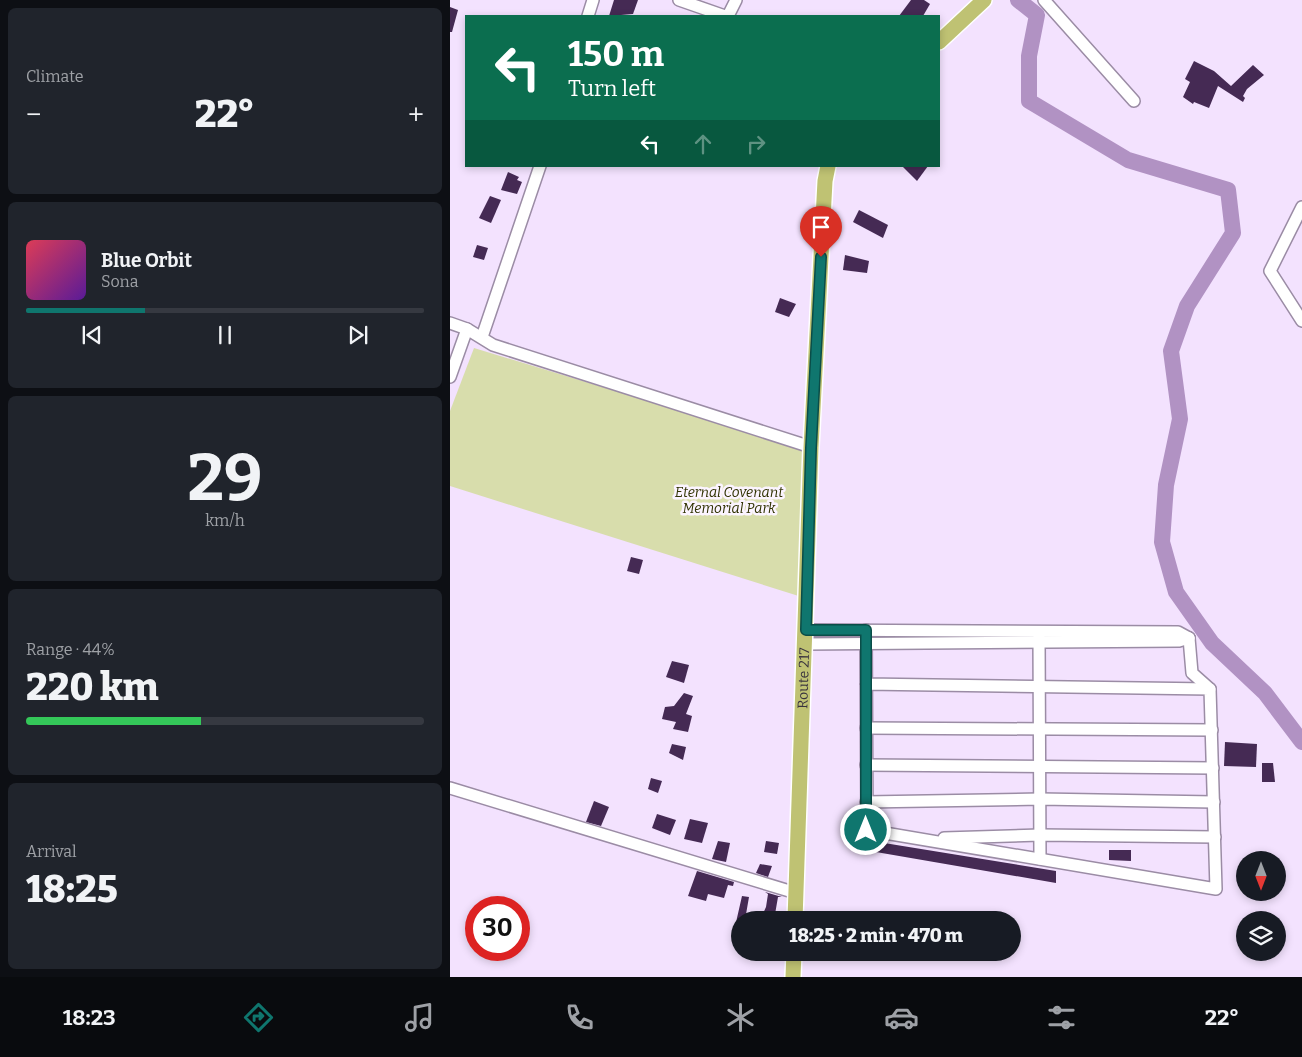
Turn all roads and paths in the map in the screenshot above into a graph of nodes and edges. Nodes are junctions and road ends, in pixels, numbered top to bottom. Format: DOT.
graph roads {
  1 [pos="593,0"];
  2 [pos="682,0"];
  3 [pos="736,0"];
  4 [pos="1044,0"];
  5 [pos="979,5"];
  6 [pos="588,15"];
  7 [pos="723,15"];
  8 [pos="727,15"];
  9 [pos="940,41"];
  10 [pos="1134,101"];
  11 [pos="540,167"];
  12 [pos="828,167"];
  13 [pos="1302,207"];
  14 [pos="1302,321"];
  15 [pos="450,323"];
  16 [pos="466,329"];
  17 [pos="482,337"];
  18 [pos="450,376"];
  19 [pos="811,448"];
  20 [pos="866,630"];
  21 [pos="1040,636"];
  22 [pos="806,637"];
  23 [pos="866,643"];
  24 [pos="866,684"];
  25 [pos="1040,687"];
  26 [pos="1210,689"];
  27 [pos="866,728"];
  28 [pos="1040,728"];
  29 [pos="1212,730"];
  30 [pos="866,765"];
  31 [pos="1040,765"];
  32 [pos="1213,768"];
  33 [pos="450,788"];
  34 [pos="1040,798"];
  35 [pos="866,802"];
  36 [pos="1214,802"];
  37 [pos="1040,835"];
  38 [pos="1215,837"];
  39 [pos="918,838"];
  40 [pos="1040,859"];
  41 [pos="796,893"];
  42 [pos="795,911"];
  43 [pos="794,961"];
  44 [pos="793,977"];
  1 -- 6 [label="street"];
  2 -- 7 [label="street"];
  3 -- 8 [label="street"];
  4 -- 10 [label="street"];
  5 -- 9 [label="main road"];
  11 -- 17 [label="street"];
  12 -- 19 [label="main road, Route 217"];
  13 -- 14 [label="street"];
  15 -- 16 [label="street"];
  16 -- 17 [label="street"];
  16 -- 18 [label="street"];
  17 -- 19 [label="street"];
  19 -- 22 [label="main road, Route 217"];
  20 -- 21 [label="street"];
  20 -- 22 [label="street"];
  20 -- 23 [label="street"];
  21 -- 23 [label="street"];
  21 -- 25 [label="street"];
  21 -- 26 [label="street"];
  22 -- 23 [label="street"];
  22 -- 41 [label="main road, Route 217"];
  23 -- 24 [label="street"];
  24 -- 25 [label="street"];
  24 -- 27 [label="street"];
  25 -- 26 [label="street"];
  25 -- 28 [label="street"];
  26 -- 29 [label="street"];
  27 -- 28 [label="street"];
  27 -- 30 [label="street"];
  28 -- 29 [label="street"];
  28 -- 31 [label="street"];
  29 -- 32 [label="street"];
  30 -- 31 [label="street"];
  30 -- 35 [label="street"];
  31 -- 32 [label="street"];
  31 -- 34 [label="street"];
  32 -- 36 [label="street"];
  33 -- 41 [label="street"];
  34 -- 35 [label="street"];
  34 -- 36 [label="street"];
  34 -- 37 [label="street"];
  35 -- 39 [label="street"];
  36 -- 38 [label="street"];
  37 -- 38 [label="street"];
  37 -- 39 [label="street"];
  37 -- 40 [label="street"];
  38 -- 40 [label="street"];
  39 -- 40 [label="street"];
  41 -- 42 [label="main road, Route 217"];
  43 -- 44 [label="main road"];
}
